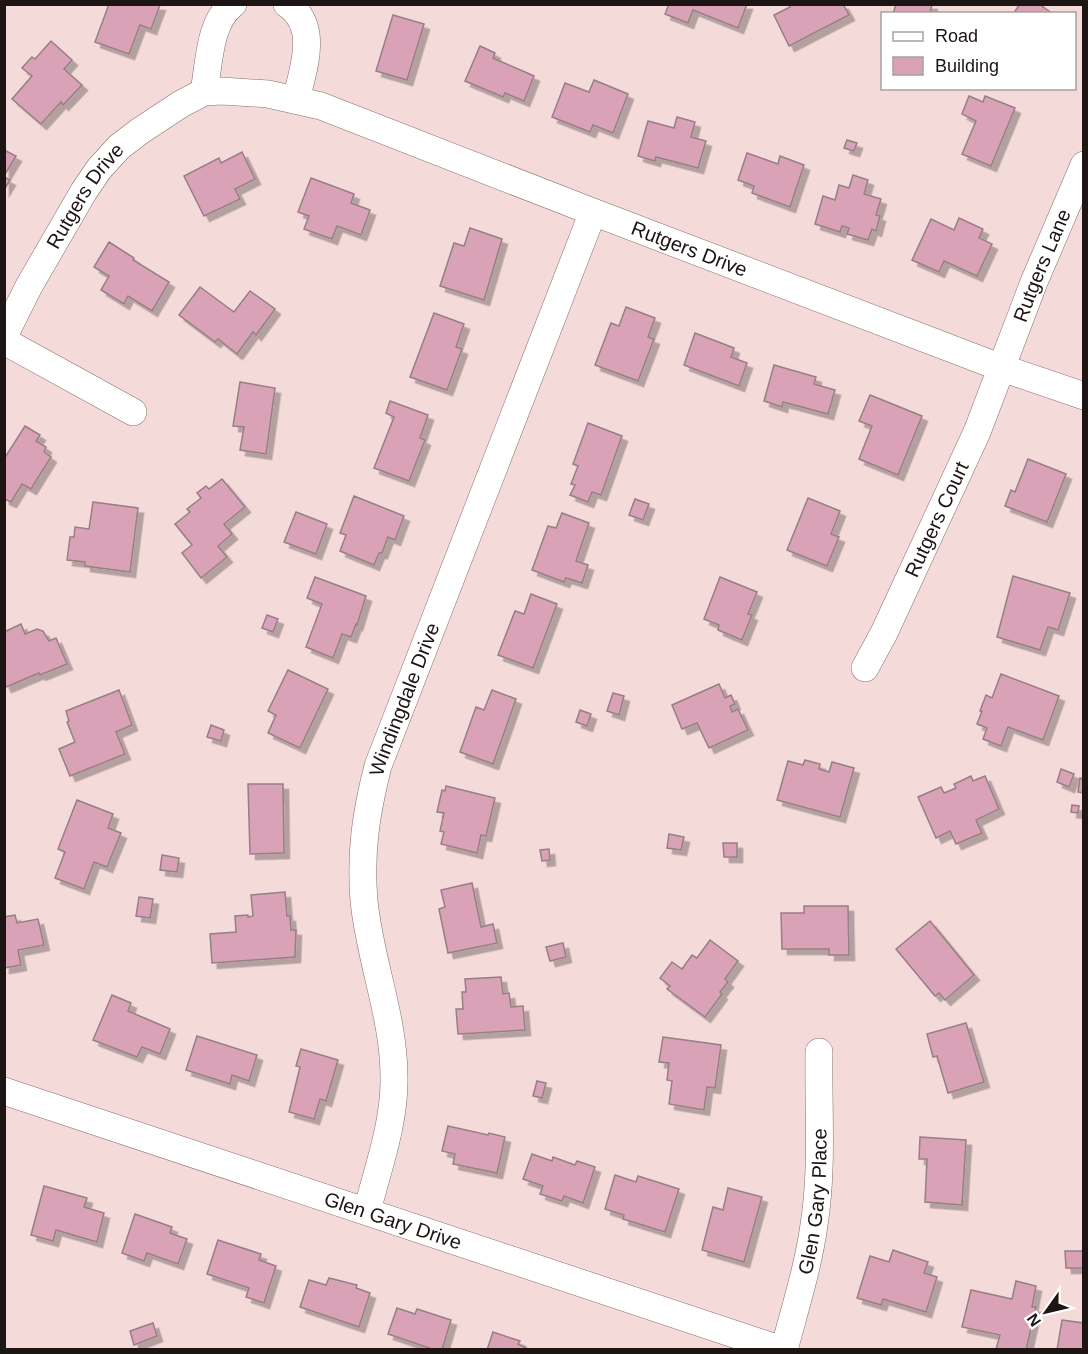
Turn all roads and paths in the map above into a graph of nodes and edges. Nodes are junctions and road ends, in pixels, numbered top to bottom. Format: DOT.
graph roads {
  1 [pos="233,4"];
  2 [pos="287,4"];
  3 [pos="204,92"];
  4 [pos="296,100"];
  5 [pos="1083,165"];
  6 [pos="593,212"];
  7 [pos="4,336"];
  8 [pos="4,341"];
  9 [pos="1002,368"];
  10 [pos="1083,396"];
  11 [pos="133,412"];
  12 [pos="865,668"];
  13 [pos="819,1052"];
  14 [pos="4,1091"];
  15 [pos="367,1211"];
  16 [pos="783,1350"];
  1 -- 3 [label="street"];
  2 -- 4 [label="street"];
  3 -- 4 [label="street, Rutgers Drive"];
  3 -- 7 [label="street, Rutgers Drive"];
  4 -- 6 [label="street, Rutgers Drive"];
  5 -- 9 [label="street, Rutgers Lane"];
  6 -- 9 [label="street, Rutgers Drive"];
  6 -- 15 [label="street, Windingdale Drive"];
  8 -- 11 [label="street"];
  9 -- 10 [label="street, Rutgers Drive"];
  9 -- 12 [label="street, Rutgers Court"];
  13 -- 16 [label="street, Glen Gary Place"];
  14 -- 15 [label="street, Glen Gary Drive"];
  15 -- 16 [label="street, Glen Gary Drive"];
}
